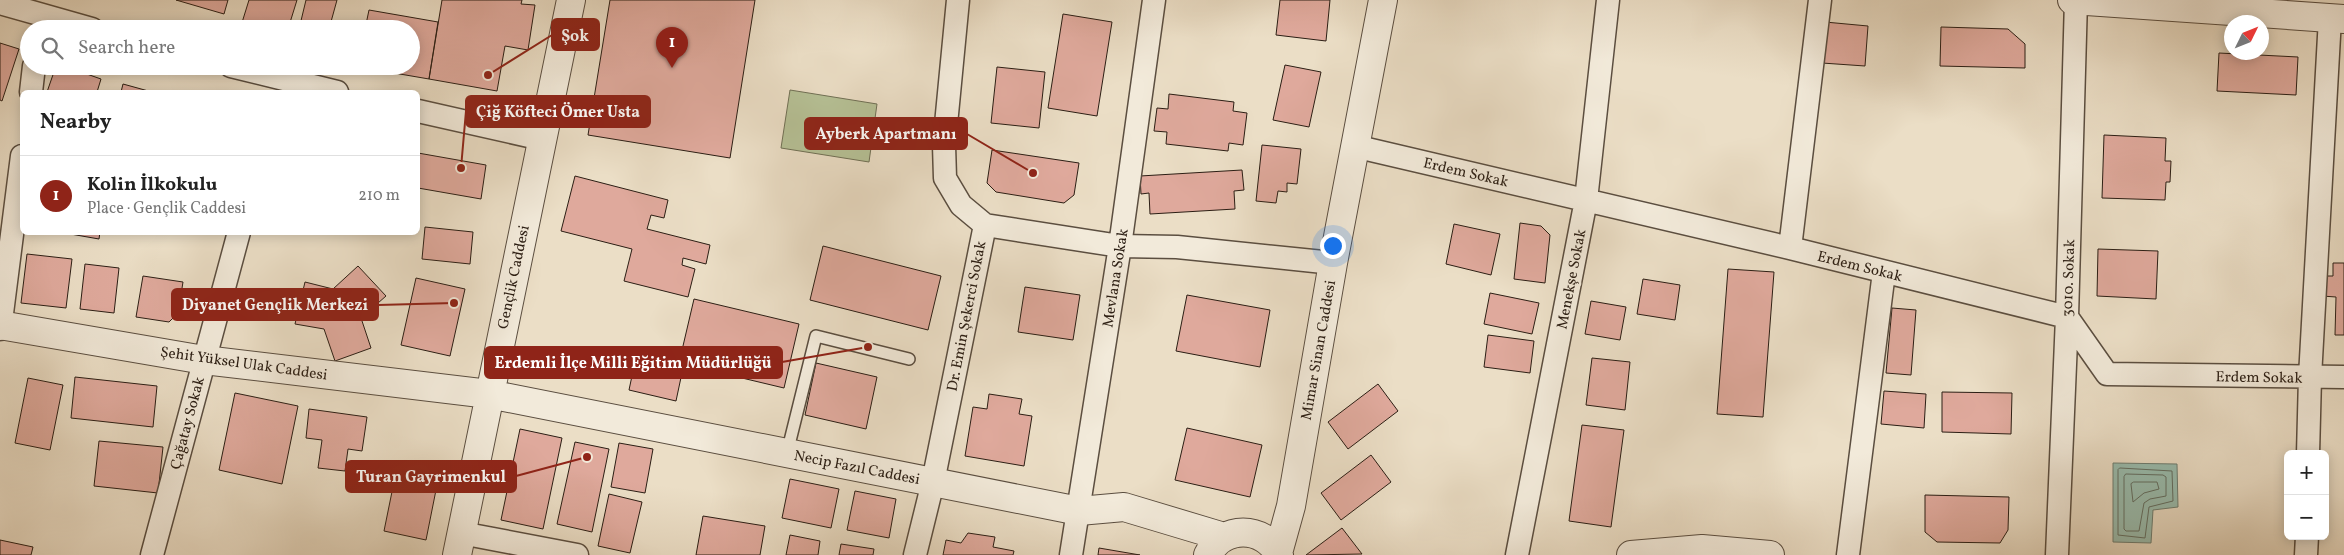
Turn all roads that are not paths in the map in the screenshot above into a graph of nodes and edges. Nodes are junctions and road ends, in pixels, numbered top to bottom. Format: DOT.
graph roads {
  1 [pos="571,0"];
  2 [pos="958,0"];
  3 [pos="1154,0"];
  4 [pos="1383,0"];
  5 [pos="1608,0"];
  6 [pos="1820,0"];
  7 [pos="2072,0"];
  8 [pos="2076,0"];
  9 [pos="0,3"];
  10 [pos="41,15"];
  11 [pos="2337,19"];
  12 [pos="59,20"];
  13 [pos="33,75"];
  14 [pos="253,75"];
  15 [pos="279,86"];
  16 [pos="31,90"];
  17 [pos="318,90"];
  18 [pos="420,111"];
  19 [pos="542,139"];
  20 [pos="1354,146"];
  21 [pos="20,171"];
  22 [pos="1586,200"];
  23 [pos="985,225"];
  24 [pos="238,235"];
  25 [pos="1120,246"];
  26 [pos="1790,248"];
  27 [pos="1333,263"];
  28 [pos="1884,272"];
  29 [pos="2067,317"];
  30 [pos="0,326"];
  31 [pos="908,359"];
  32 [pos="204,360"];
  33 [pos="2310,377"];
  34 [pos="2344,377"];
  35 [pos="489,394"];
  36 [pos="2308,450"];
  37 [pos="788,453"];
  38 [pos="933,482"];
  39 [pos="1079,511"];
  40 [pos="2307,540"];
  41 [pos="459,544"];
  42 [pos="1216,546"];
  43 [pos="1702,552"];
  44 [pos="1278,554"];
  45 [pos="152,555"];
  46 [pos="577,555"];
  47 [pos="915,555"];
  48 [pos="1071,555"];
  49 [pos="1517,555"];
  50 [pos="1631,555"];
  51 [pos="1770,555"];
  52 [pos="1848,555"];
  53 [pos="2057,555"];
  54 [pos="2306,555"];
  1 -- 19 [label="street, Gençlik Caddesi"];
  2 -- 23 [label="street, Dr. Emin Şekerci Sokak"];
  3 -- 25 [label="street, Mevlana Sokak"];
  4 -- 20 [label="street, Mimar Sinan Caddesi"];
  5 -- 22 [label="street, Menekşe Sokak"];
  6 -- 26 [label="street"];
  7 -- 8 [label="street"];
  8 -- 11 [label="street"];
  8 -- 29 [label="street, 3010. Sokak"];
  9 -- 10 [label="street"];
  10 -- 12 [label="street"];
  11 -- 33 [label="street"];
  13 -- 16 [label="street"];
  14 -- 15 [label="street"];
  15 -- 17 [label="street"];
  18 -- 19 [label="street"];
  19 -- 35 [label="street, Gençlik Caddesi"];
  20 -- 22 [label="street, Erdem Sokak"];
  20 -- 27 [label="street, Mimar Sinan Caddesi"];
  21 -- 30 [label="street"];
  22 -- 26 [label="street, Erdem Sokak"];
  22 -- 49 [label="street, Menekşe Sokak"];
  23 -- 25 [label="street"];
  23 -- 38 [label="street, Dr. Emin Şekerci Sokak"];
  24 -- 32 [label="street, Çağatay Sokak"];
  25 -- 27 [label="street"];
  25 -- 39 [label="street, Mevlana Sokak"];
  26 -- 28 [label="street, Erdem Sokak"];
  27 -- 44 [label="street, Mimar Sinan Caddesi"];
  28 -- 29 [label="street, Erdem Sokak"];
  28 -- 52 [label="street"];
  29 -- 33 [label="street, Erdem Sokak"];
  29 -- 53 [label="street, 3010. Sokak"];
  30 -- 32 [label="street, Şehit Yüksel Ulak Caddesi"];
  31 -- 37 [label="lane"];
  32 -- 35 [label="street, Şehit Yüksel Ulak Caddesi"];
  32 -- 45 [label="street, Çağatay Sokak"];
  33 -- 34 [label="street, Erdem Sokak"];
  33 -- 36 [label="street"];
  35 -- 37 [label="street, Necip Fazıl Caddesi"];
  35 -- 41 [label="street, Gençlik Caddesi"];
  37 -- 38 [label="street, Necip Fazıl Caddesi"];
  38 -- 39 [label="street, Necip Fazıl Caddesi"];
  38 -- 47 [label="street, Dr. Emin Şekerci Sokak"];
  39 -- 42 [label="street, Necip Fazıl Caddesi"];
  39 -- 48 [label="street, Mevlana Sokak"];
  40 -- 54 [label="street"];
  41 -- 46 [label="street"];
  42 -- 44 [label="street"];
  43 -- 50 [label="street"];
  43 -- 51 [label="street"];
}
